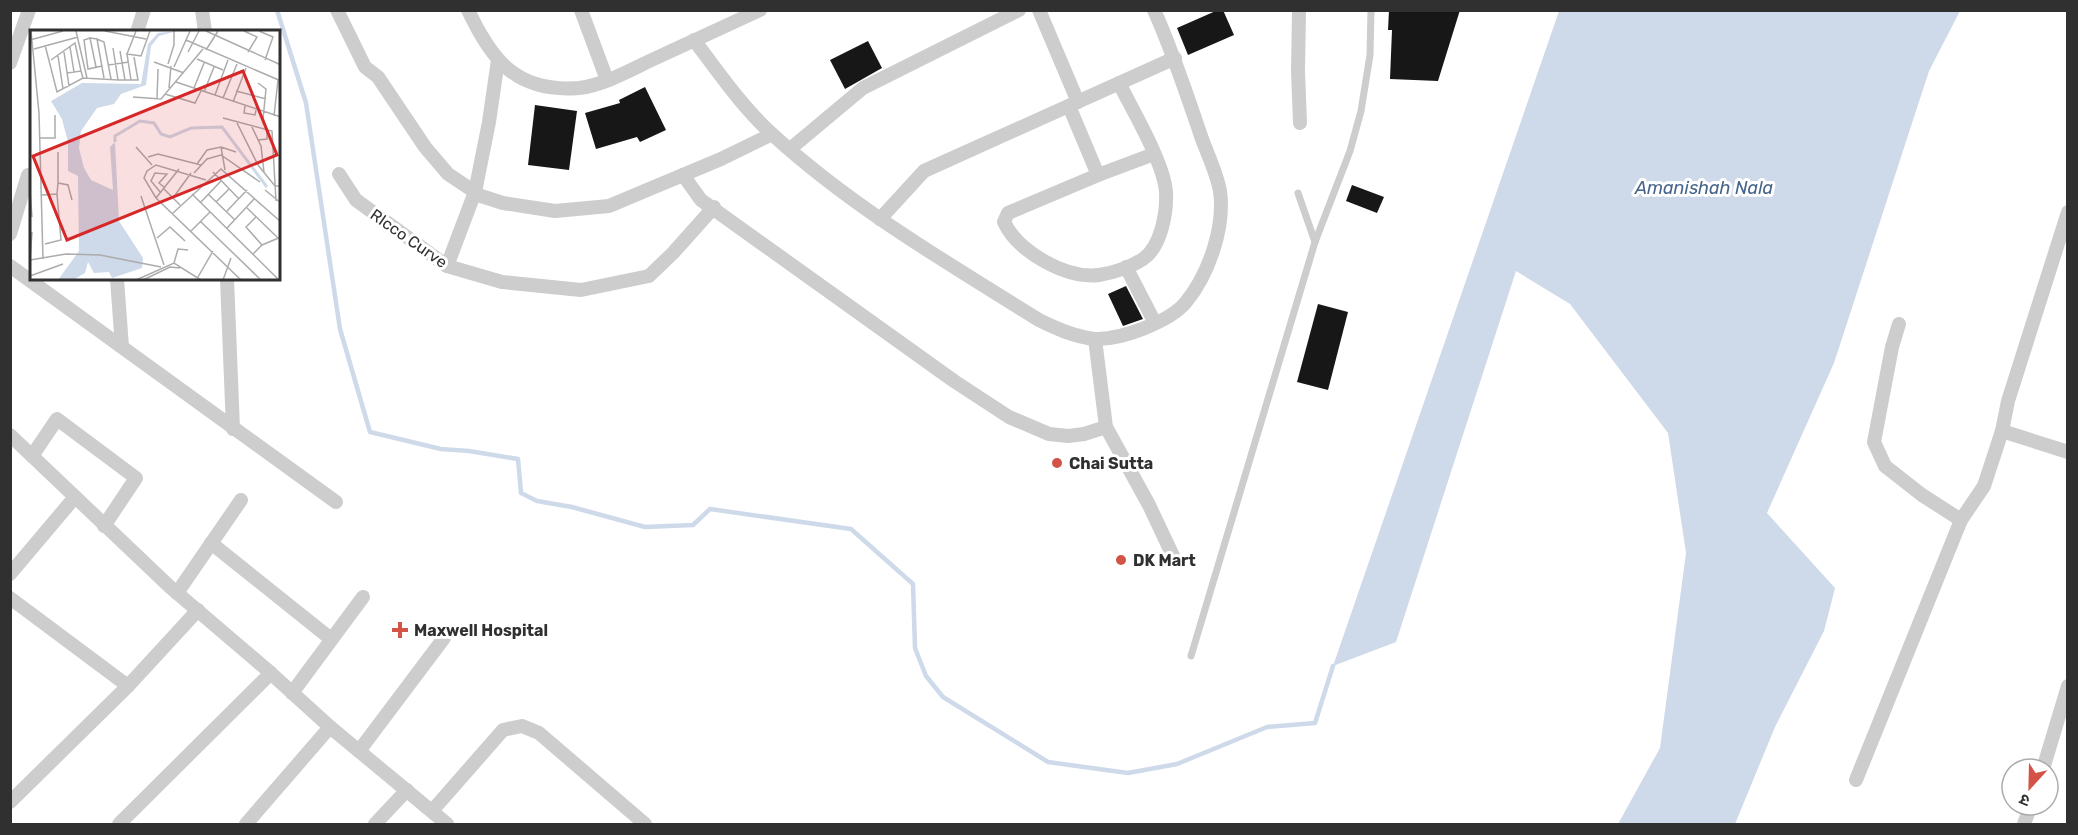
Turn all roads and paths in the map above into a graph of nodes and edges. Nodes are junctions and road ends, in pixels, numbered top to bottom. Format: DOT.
graph roads {
  1 [pos="29,10"];
  2 [pos="144,10"];
  3 [pos="202,10"];
  4 [pos="337,10"];
  5 [pos="468,10"];
  6 [pos="581,10"];
  7 [pos="760,10"];
  8 [pos="1019,10"];
  9 [pos="1040,10"];
  10 [pos="1154,10"];
  11 [pos="1299,10"];
  12 [pos="1371,10"];
  13 [pos="138,30"];
  14 [pos="205,30"];
  15 [pos="694,40"];
  16 [pos="1175,58"];
  17 [pos="498,60"];
  18 [pos="10,63"];
  19 [pos="607,80"];
  20 [pos="1119,83"];
  21 [pos="1073,104"];
  22 [pos="1300,123"];
  23 [pos="772,134"];
  24 [pos="790,149"];
  25 [pos="1154,154"];
  26 [pos="339,174"];
  27 [pos="683,175"];
  28 [pos="1098,175"];
  29 [pos="30,176"];
  30 [pos="475,192"];
  31 [pos="1298,193"];
  32 [pos="714,207"];
  33 [pos="2067,212"];
  34 [pos="880,219"];
  35 [pos="10,234"];
  36 [pos="1315,242"];
  37 [pos="10,266"];
  38 [pos="447,266"];
  39 [pos="1126,267"];
  40 [pos="117,280"];
  41 [pos="227,280"];
  42 [pos="1155,323"];
  43 [pos="1899,324"];
  44 [pos="1095,339"];
  45 [pos="122,347"];
  46 [pos="1106,427"];
  47 [pos="233,429"];
  48 [pos="2002,431"];
  49 [pos="10,435"];
  50 [pos="2067,452"];
  51 [pos="32,456"];
  52 [pos="75,497"];
  53 [pos="241,500"];
  54 [pos="336,502"];
  55 [pos="1961,520"];
  56 [pos="104,526"];
  57 [pos="211,543"];
  58 [pos="1174,558"];
  59 [pos="10,574"];
  60 [pos="177,593"];
  61 [pos="363,597"];
  62 [pos="10,598"];
  63 [pos="198,610"];
  64 [pos="444,638"];
  65 [pos="332,639"];
  66 [pos="1191,656"];
  67 [pos="271,673"];
  68 [pos="128,686"];
  69 [pos="2067,686"];
  70 [pos="292,693"];
  71 [pos="2064,709"];
  72 [pos="330,727"];
  73 [pos="359,751"];
  74 [pos="2047,757"];
  75 [pos="1856,780"];
  76 [pos="407,790"];
  77 [pos="10,802"];
  78 [pos="432,811"];
  79 [pos="119,825"];
  80 [pos="246,825"];
  81 [pos="375,825"];
  82 [pos="447,825"];
  83 [pos="645,825"];
  1 -- 18 [label="street"];
  2 -- 13 [label="street"];
  3 -- 14 [label="street"];
  4 -- 30 [label="street"];
  5 -- 17 [label="street"];
  6 -- 19 [label="street"];
  7 -- 15 [label="street"];
  8 -- 24 [label="street"];
  9 -- 21 [label="street"];
  10 -- 16 [label="street"];
  11 -- 22 [label="street"];
  12 -- 36 [label="lane"];
  15 -- 19 [label="street"];
  15 -- 23 [label="street"];
  16 -- 20 [label="street"];
  16 -- 42 [label="street"];
  17 -- 19 [label="street"];
  17 -- 30 [label="street"];
  20 -- 21 [label="street"];
  20 -- 25 [label="street"];
  21 -- 28 [label="street"];
  21 -- 34 [label="street"];
  23 -- 24 [label="street"];
  23 -- 27 [label="street"];
  24 -- 34 [label="street"];
  25 -- 28 [label="street"];
  25 -- 39 [label="street"];
  26 -- 38 [label="street, RIcco Curve"];
  27 -- 30 [label="street"];
  27 -- 32 [label="street"];
  28 -- 39 [label="street"];
  29 -- 35 [label="street"];
  30 -- 38 [label="street"];
  31 -- 36 [label="lane"];
  32 -- 38 [label="street, RIcco Curve"];
  32 -- 46 [label="street"];
  33 -- 48 [label="street"];
  34 -- 44 [label="street"];
  36 -- 66 [label="lane"];
  37 -- 45 [label="street"];
  39 -- 42 [label="street"];
  40 -- 45 [label="street"];
  41 -- 47 [label="street"];
  42 -- 44 [label="street"];
  43 -- 55 [label="street"];
  44 -- 46 [label="street"];
  45 -- 47 [label="street"];
  46 -- 58 [label="street"];
  47 -- 54 [label="street"];
  48 -- 50 [label="street"];
  48 -- 55 [label="street"];
  49 -- 51 [label="street"];
  51 -- 52 [label="street"];
  51 -- 56 [label="street"];
  52 -- 56 [label="street"];
  52 -- 59 [label="street"];
  53 -- 57 [label="street"];
  55 -- 75 [label="street"];
  56 -- 60 [label="street"];
  57 -- 60 [label="street"];
  57 -- 65 [label="street"];
  60 -- 63 [label="street"];
  61 -- 65 [label="street"];
  62 -- 68 [label="street"];
  63 -- 67 [label="street"];
  63 -- 68 [label="street"];
  64 -- 73 [label="street"];
  65 -- 70 [label="street"];
  67 -- 70 [label="street"];
  67 -- 79 [label="street"];
  68 -- 77 [label="street"];
  69 -- 71 [label="street"];
  70 -- 72 [label="street"];
  71 -- 74 [label="street"];
  72 -- 73 [label="street"];
  72 -- 80 [label="street"];
  73 -- 76 [label="street"];
  76 -- 78 [label="street"];
  76 -- 81 [label="street"];
  78 -- 82 [label="street"];
  78 -- 83 [label="street"];
}
